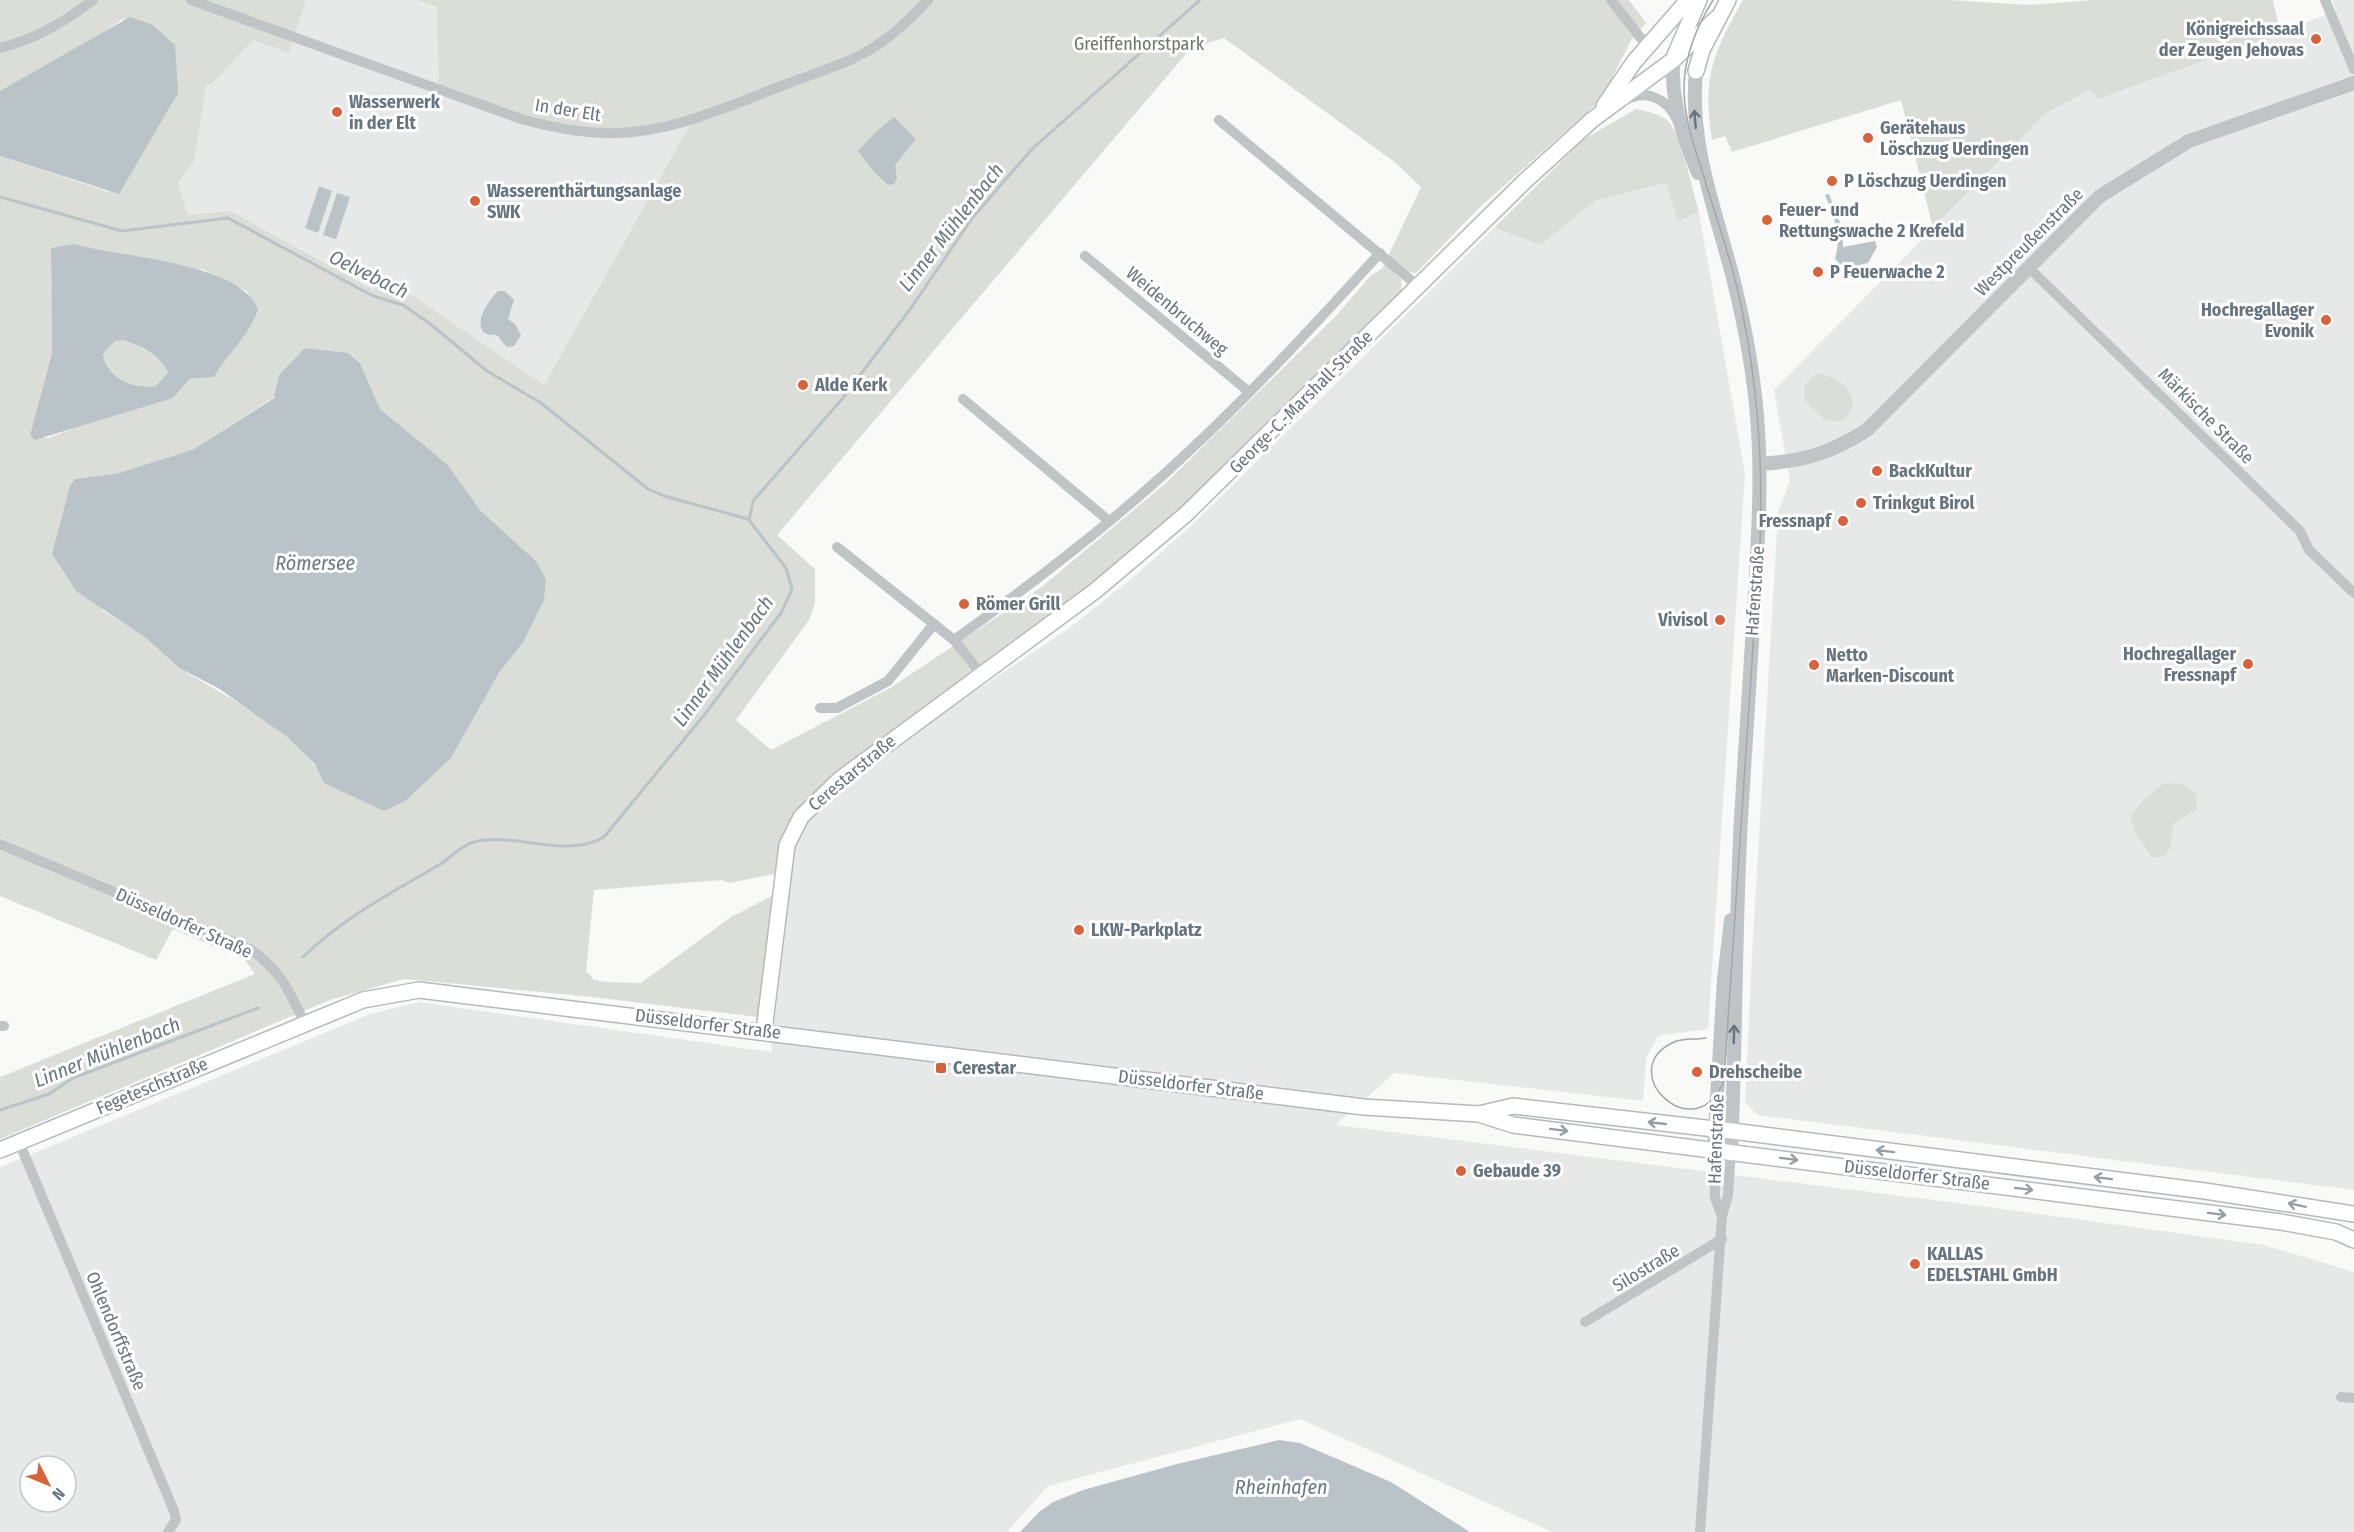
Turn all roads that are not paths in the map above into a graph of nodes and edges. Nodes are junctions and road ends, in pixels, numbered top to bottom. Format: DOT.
graph roads {
  1 [pos="93,0"];
  2 [pos="191,0"];
  3 [pos="928,0"];
  4 [pos="1611,0"];
  5 [pos="1688,0"];
  6 [pos="1699,0"];
  7 [pos="1728,0"];
  8 [pos="2325,0"];
  9 [pos="1717,18"];
  10 [pos="1647,46"];
  11 [pos="0,48"];
  12 [pos="1673,60"];
  13 [pos="1629,69"];
  14 [pos="2354,69"];
  15 [pos="1696,71"];
  16 [pos="2354,83"];
  17 [pos="1639,92"];
  18 [pos="1219,120"];
  19 [pos="1592,120"];
  20 [pos="1681,129"];
  21 [pos="1708,197"];
  22 [pos="1380,253"];
  23 [pos="1085,256"];
  24 [pos="2028,267"];
  25 [pos="1418,286"];
  26 [pos="1248,391"];
  27 [pos="963,399"];
  28 [pos="1760,464"];
  29 [pos="1109,521"];
  30 [pos="837,547"];
  31 [pos="2354,593"];
  32 [pos="934,624"];
  33 [pos="954,640"];
  34 [pos="994,665"];
  35 [pos="981,674"];
  36 [pos="820,708"];
  37 [pos="0,844"];
  38 [pos="1737,882"];
  39 [pos="304,1022"];
  40 [pos="764,1031"];
  41 [pos="1479,1114"];
  42 [pos="1715,1129"];
  43 [pos="1732,1131"];
  44 [pos="18,1142"];
  45 [pos="1714,1149"];
  46 [pos="0,1150"];
  47 [pos="1731,1151"];
  48 [pos="2354,1214"];
  49 [pos="1722,1216"];
  50 [pos="1722,1239"];
  51 [pos="2354,1240"];
  52 [pos="1585,1322"];
  53 [pos="2341,1397"];
  54 [pos="2354,1398"];
  55 [pos="168,1532"];
  56 [pos="1700,1532"];
  1 -- 11 [label="street"];
  2 -- 3 [label="street, In der Elt"];
  4 -- 10 [label="street"];
  5 -- 10 [label="main road"];
  6 -- 12 [label="main road, Hafenstraße"];
  7 -- 9 [label="main road, Hafenstraße"];
  8 -- 14 [label="street"];
  9 -- 12 [label="main road, George-C.-Marshall-Straße"];
  9 -- 15 [label="main road, Hafenstraße"];
  10 -- 13 [label="main road"];
  12 -- 17 [label="main road, George-C.-Marshall-Straße"];
  12 -- 20 [label="street, Hafenstraße"];
  13 -- 17 [label="street"];
  13 -- 19 [label="main road"];
  21 -- 15 [label="street, Hafenstraße, one-way"];
  16 -- 24 [label="street, Westpreußenstraße"];
  17 -- 19 [label="main road, George-C.-Marshall-Straße"];
  17 -- 20 [label="street"];
  18 -- 22 [label="street"];
  19 -- 25 [label="main road, George-C.-Marshall-Straße"];
  20 -- 21 [label="street, Hafenstraße"];
  21 -- 28 [label="street, Hafenstraße"];
  22 -- 25 [label="street"];
  22 -- 26 [label="street"];
  23 -- 26 [label="street, Weidenbruchweg"];
  24 -- 28 [label="street, Westpreußenstraße"];
  24 -- 31 [label="street, Märkische Straße"];
  25 -- 34 [label="main road, George-C.-Marshall-Straße"];
  26 -- 29 [label="street"];
  27 -- 29 [label="street"];
  28 -- 38 [label="street, Hafenstraße"];
  29 -- 33 [label="street"];
  30 -- 32 [label="street"];
  32 -- 33 [label="street"];
  32 -- 36 [label="street"];
  33 -- 35 [label="street"];
  34 -- 35 [label="main road, Cerestarstraße"];
  35 -- 40 [label="main road, Cerestarstraße"];
  37 -- 39 [label="street, Düsseldorfer Straße"];
  38 -- 42 [label="street, Hafenstraße"];
  43 -- 38 [label="street, Hafenstraße, one-way"];
  39 -- 40 [label="main road, Düsseldorfer Straße"];
  39 -- 44 [label="main road, Fegeteschstraße"];
  40 -- 41 [label="main road, Düsseldorfer Straße"];
  42 -- 41 [label="main road, Düsseldorfer Straße, one-way"];
  41 -- 45 [label="main road, Düsseldorfer Straße, one-way"];
  42 -- 43 [label="main road, Düsseldorfer Straße"];
  42 -- 45 [label="street, Hafenstraße"];
  43 -- 47 [label="street, Hafenstraße"];
  48 -- 43 [label="main road, Düsseldorfer Straße, one-way"];
  44 -- 46 [label="main road, Fegeteschstraße"];
  44 -- 55 [label="street, Ohlendorffstraße"];
  45 -- 47 [label="main road, Düsseldorfer Straße"];
  45 -- 49 [label="street, Hafenstraße"];
  47 -- 49 [label="street, Hafenstraße"];
  47 -- 51 [label="main road, Düsseldorfer Straße, one-way"];
  49 -- 50 [label="street, Hafenstraße"];
  50 -- 52 [label="street, Silostraße"];
  50 -- 56 [label="street, Hafenstraße"];
  53 -- 54 [label="street"];
}
